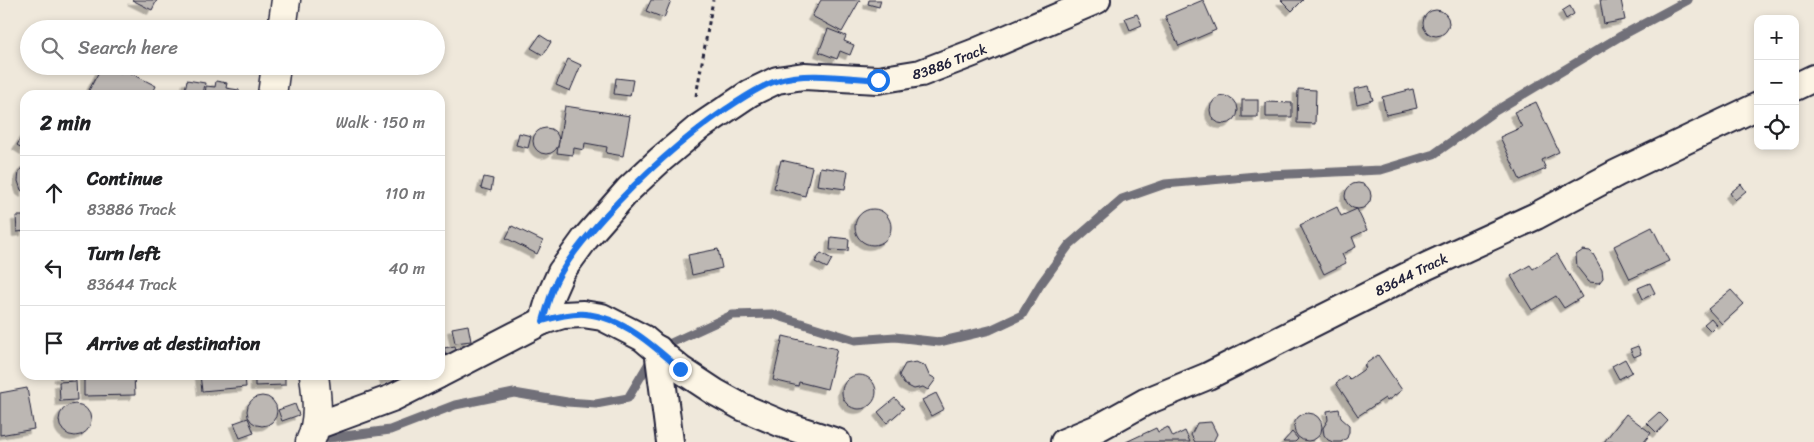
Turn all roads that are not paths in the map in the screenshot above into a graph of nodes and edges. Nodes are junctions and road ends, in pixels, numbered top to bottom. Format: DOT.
graph roads {
  1 [pos="286,0"];
  2 [pos="1097,0"];
  3 [pos="283,20"];
  4 [pos="275,75"];
  5 [pos="1814,78"];
  6 [pos="1799,85"];
  7 [pos="273,90"];
  8 [pos="1754,108"];
  9 [pos="543,321"];
  10 [pos="658,349"];
  11 [pos="445,371"];
  12 [pos="315,380"];
  13 [pos="427,380"];
  14 [pos="313,434"];
  15 [pos="670,442"];
  16 [pos="837,442"];
  17 [pos="1064,442"];
  1 -- 3 [label="street"];
  2 -- 9 [label="street, 83886 Track"];
  4 -- 7 [label="street"];
  5 -- 6 [label="street"];
  8 -- 17 [label="street, 83644 Track"];
  9 -- 10 [label="street"];
  9 -- 11 [label="street"];
  10 -- 15 [label="street"];
  10 -- 16 [label="street"];
  12 -- 14 [label="street"];
  13 -- 14 [label="street"];
}
